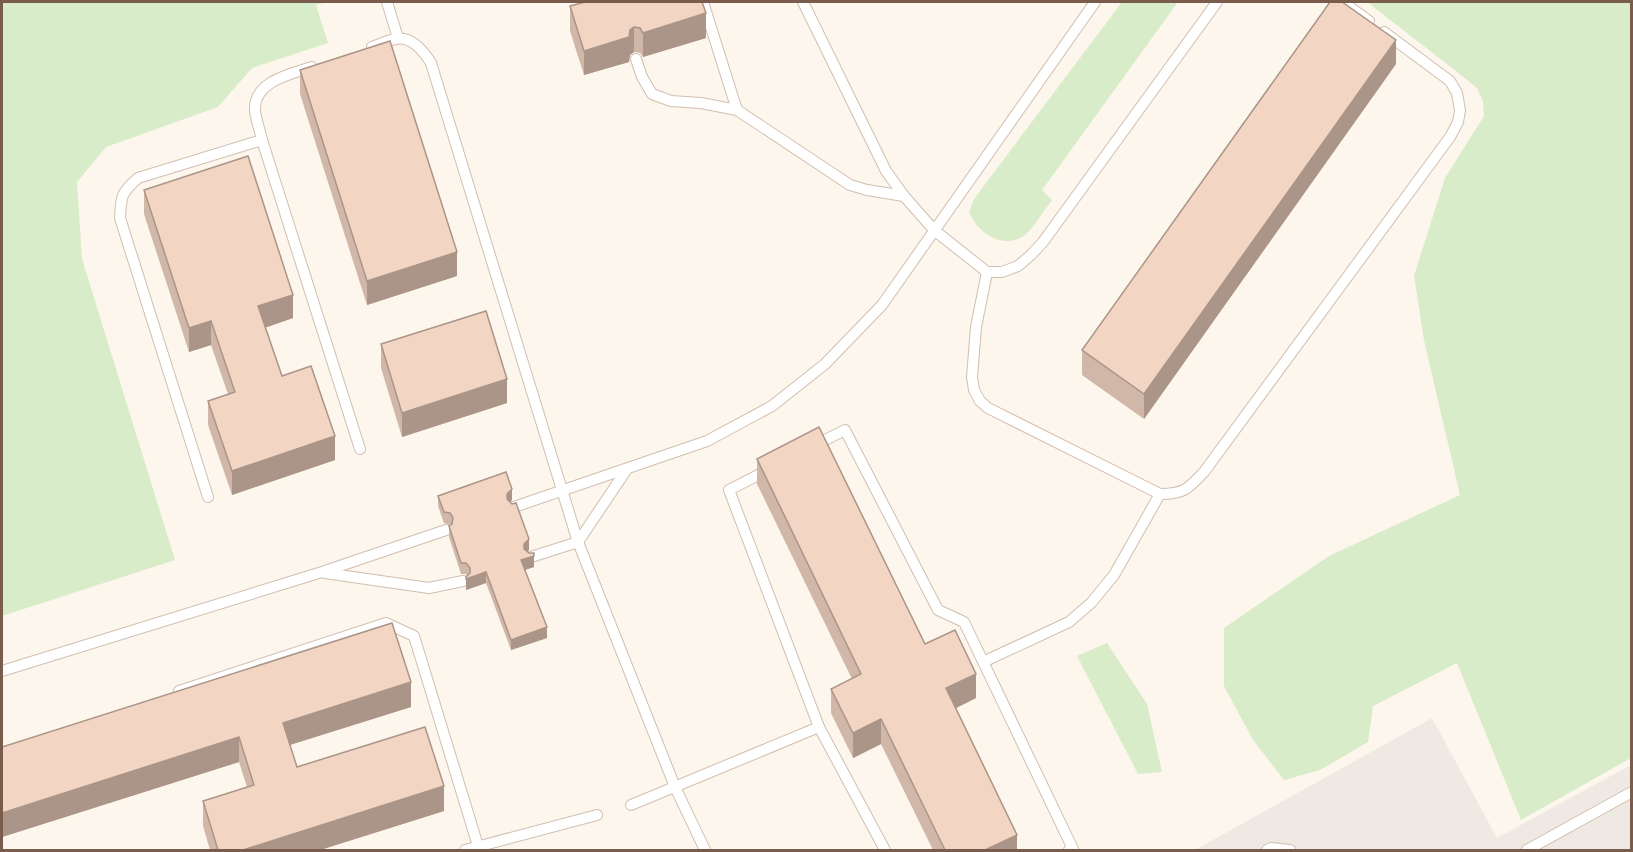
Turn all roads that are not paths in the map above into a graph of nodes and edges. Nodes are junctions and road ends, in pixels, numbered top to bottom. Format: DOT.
graph roads {
  1 [pos="387,2"];
  2 [pos="703,2"];
  3 [pos="803,2"];
  4 [pos="1095,2"];
  5 [pos="1217,2"];
  6 [pos="1343,2"];
  7 [pos="398,38"];
  8 [pos="366,49"];
  9 [pos="636,59"];
  10 [pos="324,63"];
  11 [pos="737,110"];
  12 [pos="262,140"];
  13 [pos="904,196"];
  14 [pos="934,230"];
  15 [pos="987,272"];
  16 [pos="360,449"];
  17 [pos="803,452"];
  18 [pos="782,463"];
  19 [pos="628,469"];
  20 [pos="563,490"];
  21 [pos="1160,494"];
  22 [pos="208,497"];
  23 [pos="514,507"];
  24 [pos="446,530"];
  25 [pos="578,542"];
  26 [pos="531,557"];
  27 [pos="322,573"];
  28 [pos="464,581"];
  29 [pos="983,662"];
  30 [pos="2,671"];
  31 [pos="171,693"];
  32 [pos="819,727"];
  33 [pos="675,787"];
  34 [pos="1632,792"];
  35 [pos="631,805"];
  36 [pos="597,815"];
  37 [pos="478,846"];
  38 [pos="465,850"];
  39 [pos="705,850"];
  40 [pos="885,850"];
  41 [pos="1069,850"];
  42 [pos="1267,850"];
  43 [pos="1290,850"];
  44 [pos="1527,850"];
  1 -- 7 [label="lane"];
  2 -- 11 [label="lane"];
  3 -- 13 [label="lane"];
  4 -- 14 [label="lane"];
  5 -- 15 [label="lane"];
  6 -- 21 [label="lane"];
  7 -- 8 [label="lane"];
  7 -- 20 [label="lane"];
  9 -- 11 [label="lane"];
  10 -- 12 [label="lane"];
  11 -- 13 [label="lane"];
  12 -- 16 [label="lane"];
  12 -- 22 [label="lane"];
  13 -- 14 [label="lane"];
  14 -- 15 [label="lane"];
  14 -- 19 [label="lane"];
  15 -- 21 [label="lane"];
  17 -- 29 [label="lane"];
  18 -- 32 [label="lane"];
  19 -- 20 [label="lane"];
  19 -- 25 [label="lane"];
  20 -- 23 [label="lane"];
  20 -- 25 [label="lane"];
  21 -- 29 [label="lane"];
  24 -- 27 [label="lane"];
  25 -- 26 [label="lane"];
  25 -- 33 [label="lane"];
  27 -- 28 [label="lane"];
  27 -- 30 [label="lane"];
  29 -- 41 [label="lane"];
  31 -- 37 [label="lane"];
  32 -- 33 [label="lane"];
  32 -- 40 [label="lane"];
  33 -- 35 [label="lane"];
  33 -- 39 [label="lane"];
  34 -- 44 [label="lane"];
  36 -- 37 [label="lane"];
  37 -- 38 [label="lane"];
  42 -- 43 [label="lane"];
}
